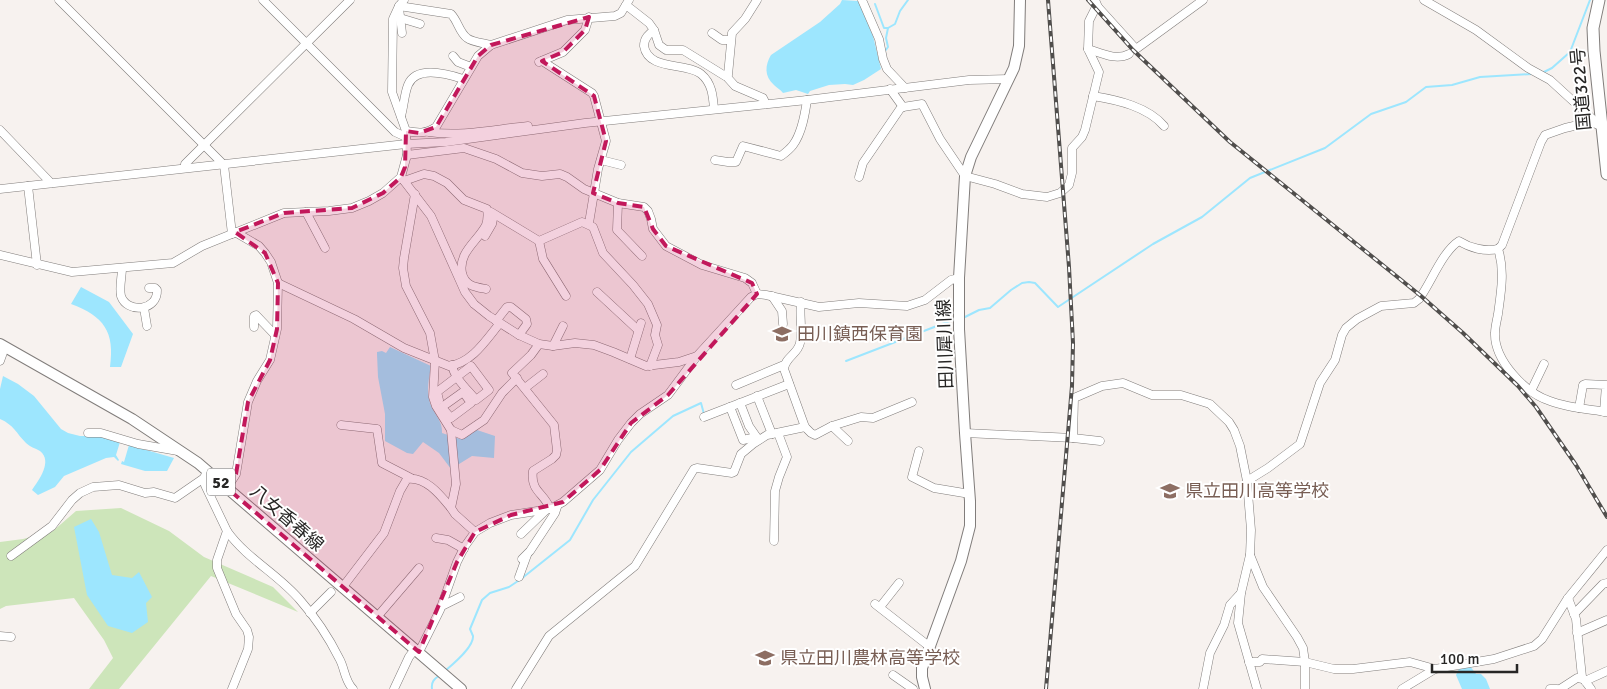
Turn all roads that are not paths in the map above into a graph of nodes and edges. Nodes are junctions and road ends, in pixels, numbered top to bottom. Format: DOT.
graph roads {
  1 [pos="59,0"];
  2 [pos="263,0"];
  3 [pos="350,0"];
  4 [pos="757,0"];
  5 [pos="862,0"];
  6 [pos="1020,0"];
  7 [pos="1203,0"];
  8 [pos="1424,0"];
  9 [pos="1599,0"];
  10 [pos="628,2"];
  11 [pos="401,3"];
  12 [pos="1097,3"];
  13 [pos="589,17"];
  14 [pos="400,18"];
  15 [pos="420,24"];
  16 [pos="654,30"];
  17 [pos="402,33"];
  18 [pos="712,33"];
  19 [pos="730,40"];
  20 [pos="306,44"];
  21 [pos="490,45"];
  22 [pos="1088,49"];
  23 [pos="1129,54"];
  24 [pos="454,56"];
  25 [pos="471,67"];
  26 [pos="726,76"];
  27 [pos="463,79"];
  28 [pos="1009,79"];
  29 [pos="905,88"];
  30 [pos="890,90"];
  31 [pos="1093,96"];
  32 [pos="807,100"];
  33 [pos="766,104"];
  34 [pos="903,107"];
  35 [pos="714,109"];
  36 [pos="401,116"];
  37 [pos="600,119"];
  38 [pos="1164,126"];
  39 [pos="0,130"];
  40 [pos="429,132"];
  41 [pos="1604,132"];
  42 [pos="406,137"];
  43 [pos="204,146"];
  44 [pos="408,155"];
  45 [pos="601,160"];
  46 [pos="716,160"];
  47 [pos="224,165"];
  48 [pos="621,165"];
  49 [pos="185,168"];
  50 [pos="1607,174"];
  51 [pos="964,176"];
  52 [pos="859,177"];
  53 [pos="403,179"];
  54 [pos="51,183"];
  55 [pos="28,186"];
  56 [pos="0,189"];
  57 [pos="593,193"];
  58 [pos="416,194"];
  59 [pos="618,203"];
  60 [pos="489,211"];
  61 [pos="306,212"];
  62 [pos="589,224"];
  63 [pos="233,233"];
  64 [pos="485,236"];
  65 [pos="539,241"];
  66 [pos="325,248"];
  67 [pos="1498,249"];
  68 [pos="0,255"];
  69 [pos="642,256"];
  70 [pos="462,262"];
  71 [pos="37,264"];
  72 [pos="122,268"];
  73 [pos="455,270"];
  74 [pos="959,278"];
  75 [pos="278,283"];
  76 [pos="149,288"];
  77 [pos="486,289"];
  78 [pos="597,292"];
  79 [pos="757,294"];
  80 [pos="566,296"];
  81 [pos="772,296"];
  82 [pos="801,302"];
  83 [pos="144,308"];
  84 [pos="498,322"];
  85 [pos="783,324"];
  86 [pos="147,326"];
  87 [pos="563,326"];
  88 [pos="254,327"];
  89 [pos="275,335"];
  90 [pos="519,335"];
  91 [pos="539,344"];
  92 [pos="3,345"];
  93 [pos="553,346"];
  94 [pos="697,356"];
  95 [pos="630,359"];
  96 [pos="0,361"];
  97 [pos="435,361"];
  98 [pos="1544,364"];
  99 [pos="452,365"];
  100 [pos="784,365"];
  101 [pos="650,366"];
  102 [pos="543,374"];
  103 [pos="458,377"];
  104 [pos="480,378"];
  105 [pos="517,378"];
  106 [pos="789,384"];
  107 [pos="736,385"];
  108 [pos="466,388"];
  109 [pos="525,388"];
  110 [pos="1531,391"];
  111 [pos="757,396"];
  112 [pos="912,402"];
  113 [pos="740,403"];
  114 [pos="442,407"];
  115 [pos="730,407"];
  116 [pos="1580,408"];
  117 [pos="1606,412"];
  118 [pos="704,417"];
  119 [pos="341,425"];
  120 [pos="832,426"];
  121 [pos="805,427"];
  122 [pos="451,432"];
  123 [pos="88,433"];
  124 [pos="775,433"];
  125 [pos="964,433"];
  126 [pos="1073,438"];
  127 [pos="757,439"];
  128 [pos="848,441"];
  129 [pos="1100,442"];
  130 [pos="180,451"];
  131 [pos="919,451"];
  132 [pos="206,474"];
  133 [pos="410,478"];
  134 [pos="1246,481"];
  135 [pos="227,488"];
  136 [pos="970,494"];
  137 [pos="451,508"];
  138 [pos="551,508"];
  139 [pos="227,532"];
  140 [pos="476,532"];
  141 [pos="521,534"];
  142 [pos="436,538"];
  143 [pos="774,541"];
  144 [pos="464,549"];
  145 [pos="1607,550"];
  146 [pos="1250,555"];
  147 [pos="11,556"];
  148 [pos="419,568"];
  149 [pos="519,577"];
  150 [pos="1607,582"];
  151 [pos="900,583"];
  152 [pos="342,588"];
  153 [pos="331,592"];
  154 [pos="1242,593"];
  155 [pos="460,597"];
  156 [pos="1568,598"];
  157 [pos="442,606"];
  158 [pos="310,613"];
  159 [pos="1574,614"];
  160 [pos="377,617"];
  161 [pos="1607,620"];
  162 [pos="1577,633"];
  163 [pos="0,636"];
  164 [pos="11,637"];
  165 [pos="930,647"];
  166 [pos="417,651"];
  167 [pos="1249,662"];
  168 [pos="1305,662"];
  169 [pos="1434,669"];
  170 [pos="1607,671"];
  171 [pos="893,675"];
  172 [pos="1584,680"];
  173 [pos="232,689"];
  174 [pos="352,689"];
  175 [pos="394,689"];
  176 [pos="462,689"];
  177 [pos="516,689"];
  178 [pos="913,689"];
  179 [pos="924,689"];
  180 [pos="1203,689"];
  181 [pos="1257,689"];
  182 [pos="1305,689"];
  183 [pos="1402,689"];
  184 [pos="1550,689"];
  185 [pos="1558,689"];
  186 [pos="1591,689"];
  1 -- 43 [label="street"];
  2 -- 20 [label="street"];
  3 -- 20 [label="street"];
  4 -- 19 [label="street"];
  5 -- 29 [label="street"];
  6 -- 28 [label="main road, 田川犀川線"];
  7 -- 12 [label="street"];
  8 -- 41 [label="street"];
  9 -- 41 [label="highway, 国道322号"];
  10 -- 13 [label="street"];
  10 -- 16 [label="street"];
  11 -- 14 [label="street"];
  11 -- 21 [label="street"];
  11 -- 36 [label="street"];
  12 -- 22 [label="street"];
  13 -- 21 [label="street"];
  13 -- 37 [label="street"];
  14 -- 15 [label="street"];
  14 -- 17 [label="street"];
  16 -- 26 [label="street"];
  16 -- 35 [label="street"];
  18 -- 19 [label="street"];
  19 -- 26 [label="street"];
  20 -- 42 [label="street"];
  20 -- 43 [label="street"];
  21 -- 25 [label="street"];
  22 -- 23 [label="street"];
  22 -- 31 [label="street"];
  24 -- 25 [label="street"];
  25 -- 27 [label="street"];
  26 -- 33 [label="street"];
  27 -- 36 [label="street"];
  27 -- 40 [label="street"];
  28 -- 29 [label="street"];
  28 -- 51 [label="main road, 田川犀川線"];
  29 -- 30 [label="street"];
  30 -- 32 [label="street"];
  30 -- 34 [label="street"];
  31 -- 38 [label="street"];
  31 -- 51 [label="street"];
  32 -- 33 [label="street"];
  32 -- 46 [label="street"];
  33 -- 35 [label="street"];
  34 -- 51 [label="street"];
  34 -- 52 [label="street"];
  35 -- 37 [label="street"];
  36 -- 42 [label="street"];
  37 -- 40 [label="street"];
  37 -- 42 [label="street"];
  37 -- 45 [label="street"];
  39 -- 54 [label="street"];
  40 -- 42 [label="street"];
  41 -- 50 [label="highway, 国道322号"];
  41 -- 67 [label="street"];
  42 -- 44 [label="street"];
  42 -- 47 [label="street"];
  43 -- 47 [label="street"];
  43 -- 49 [label="street"];
  44 -- 53 [label="street"];
  44 -- 57 [label="street"];
  45 -- 48 [label="street"];
  45 -- 57 [label="street"];
  47 -- 49 [label="street"];
  47 -- 63 [label="street"];
  49 -- 54 [label="street"];
  51 -- 74 [label="main road, 田川犀川線"];
  53 -- 58 [label="street"];
  53 -- 60 [label="street"];
  53 -- 61 [label="street"];
  54 -- 55 [label="street"];
  55 -- 56 [label="street"];
  55 -- 71 [label="street"];
  57 -- 59 [label="street"];
  57 -- 62 [label="street"];
  58 -- 73 [label="street"];
  58 -- 97 [label="street"];
  59 -- 69 [label="street"];
  59 -- 79 [label="street"];
  60 -- 64 [label="street"];
  60 -- 65 [label="street"];
  60 -- 70 [label="street"];
  61 -- 63 [label="street"];
  61 -- 66 [label="street"];
  62 -- 65 [label="street"];
  62 -- 101 [label="street"];
  63 -- 72 [label="street"];
  63 -- 75 [label="street"];
  65 -- 80 [label="street"];
  67 -- 110 [label="street"];
  67 -- 134 [label="street"];
  68 -- 71 [label="street"];
  70 -- 73 [label="street"];
  70 -- 77 [label="street"];
  71 -- 72 [label="street"];
  72 -- 83 [label="street"];
  73 -- 84 [label="street"];
  74 -- 82 [label="street"];
  74 -- 125 [label="main road, 田川犀川線"];
  75 -- 89 [label="street"];
  75 -- 97 [label="street"];
  76 -- 83 [label="street"];
  78 -- 95 [label="street"];
  79 -- 81 [label="street"];
  79 -- 94 [label="street"];
  81 -- 82 [label="street"];
  81 -- 85 [label="street"];
  82 -- 100 [label="street"];
  83 -- 86 [label="street"];
  84 -- 90 [label="street"];
  84 -- 90 [label="street"];
  84 -- 99 [label="street"];
  87 -- 93 [label="street"];
  88 -- 89 [label="street"];
  89 -- 135 [label="street"];
  90 -- 91 [label="street"];
  91 -- 93 [label="street"];
  91 -- 105 [label="street"];
  92 -- 96 [label="street"];
  92 -- 130 [label="main road, 八女香春線 / 52"];
  93 -- 95 [label="street"];
  94 -- 101 [label="street"];
  94 -- 138 [label="street"];
  95 -- 101 [label="street"];
  97 -- 99 [label="street"];
  97 -- 122 [label="street"];
  98 -- 110 [label="street"];
  99 -- 103 [label="street"];
  100 -- 106 [label="street"];
  100 -- 107 [label="street"];
  102 -- 109 [label="street"];
  103 -- 104 [label="street"];
  103 -- 108 [label="street"];
  103 -- 114 [label="street"];
  104 -- 108 [label="street"];
  104 -- 108 [label="street"];
  105 -- 109 [label="street"];
  105 -- 122 [label="street"];
  106 -- 111 [label="street"];
  106 -- 121 [label="street"];
  109 -- 138 [label="street"];
  110 -- 116 [label="street"];
  111 -- 113 [label="street"];
  111 -- 124 [label="street"];
  112 -- 120 [label="street"];
  113 -- 115 [label="street"];
  113 -- 127 [label="street"];
  115 -- 118 [label="street"];
  115 -- 127 [label="street"];
  116 -- 117 [label="street"];
  116 -- 117 [label="street"];
  119 -- 133 [label="street"];
  120 -- 121 [label="street"];
  120 -- 128 [label="street"];
  121 -- 124 [label="street"];
  122 -- 137 [label="street"];
  123 -- 130 [label="street"];
  124 -- 127 [label="street"];
  124 -- 143 [label="street"];
  125 -- 126 [label="street"];
  125 -- 136 [label="main road, 田川犀川線"];
  126 -- 129 [label="street"];
  126 -- 134 [label="street"];
  127 -- 177 [label="street"];
  130 -- 132 [label="main road, 八女香春線 / 52"];
  131 -- 136 [label="street"];
  132 -- 135 [label="main road, 八女香春線 / 52"];
  132 -- 139 [label="street"];
  132 -- 147 [label="street"];
  133 -- 137 [label="street"];
  133 -- 152 [label="street"];
  134 -- 146 [label="street"];
  135 -- 152 [label="main road, 八女香春線 / 52"];
  136 -- 165 [label="main road, 田川犀川線"];
  137 -- 140 [label="street"];
  138 -- 140 [label="street"];
  138 -- 141 [label="street"];
  138 -- 149 [label="street"];
  139 -- 158 [label="street"];
  139 -- 173 [label="street"];
  140 -- 144 [label="street"];
  142 -- 144 [label="street"];
  144 -- 157 [label="street"];
  145 -- 156 [label="street"];
  146 -- 154 [label="street"];
  146 -- 168 [label="street"];
  148 -- 160 [label="street"];
  150 -- 159 [label="street"];
  151 -- 165 [label="street"];
  152 -- 160 [label="main road, 八女香春線 / 52"];
  153 -- 158 [label="street"];
  154 -- 167 [label="street"];
  154 -- 180 [label="street"];
  155 -- 157 [label="street"];
  156 -- 159 [label="street"];
  156 -- 169 [label="street"];
  157 -- 166 [label="street"];
  158 -- 174 [label="street"];
  159 -- 162 [label="street"];
  160 -- 166 [label="main road, 八女香春線 / 52"];
  161 -- 162 [label="street"];
  162 -- 172 [label="street"];
  163 -- 164 [label="street"];
  165 -- 179 [label="main road, 田川犀川線"];
  166 -- 175 [label="street"];
  166 -- 176 [label="main road, 八女香春線 / 52"];
  167 -- 168 [label="street"];
  167 -- 181 [label="street"];
  168 -- 169 [label="street"];
  168 -- 182 [label="street"];
  169 -- 183 [label="street"];
  170 -- 172 [label="street"];
  171 -- 178 [label="street"];
  172 -- 185 [label="street"];
  172 -- 186 [label="street"];
  184 -- 185 [label="street"];
}
